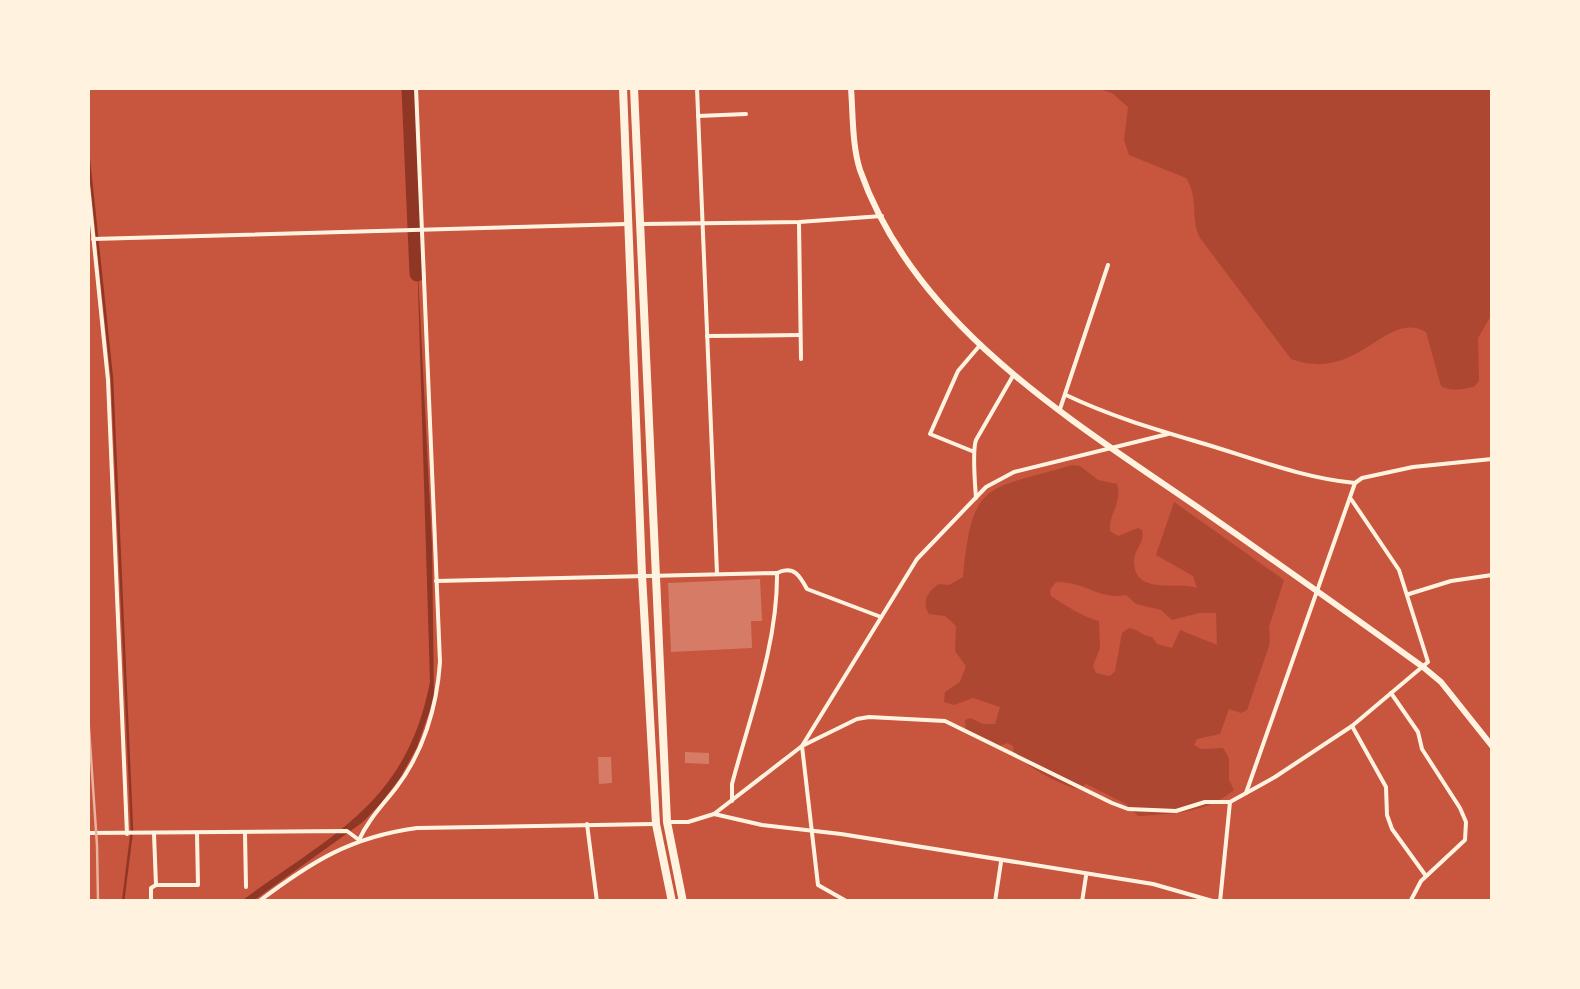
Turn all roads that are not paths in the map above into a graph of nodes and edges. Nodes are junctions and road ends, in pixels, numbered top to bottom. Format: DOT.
graph roads {
  1 [pos="416,88"];
  2 [pos="623,88"];
  3 [pos="634,88"];
  4 [pos="697,88"];
  5 [pos="851,88"];
  6 [pos="746,114"];
  7 [pos="698,116"];
  8 [pos="88,185"];
  9 [pos="882,216"];
  10 [pos="702,222"];
  11 [pos="799,222"];
  12 [pos="629,224"];
  13 [pos="642,224"];
  14 [pos="421,232"];
  15 [pos="96,239"];
  16 [pos="1108,264"];
  17 [pos="800,335"];
  18 [pos="707,336"];
  19 [pos="981,344"];
  20 [pos="801,359"];
  21 [pos="1014,374"];
  22 [pos="1066,396"];
  23 [pos="1060,409"];
  24 [pos="1168,434"];
  25 [pos="1113,449"];
  26 [pos="972,451"];
  27 [pos="1492,459"];
  28 [pos="1355,483"];
  29 [pos="976,498"];
  30 [pos="1352,499"];
  31 [pos="778,572"];
  32 [pos="717,574"];
  33 [pos="642,575"];
  34 [pos="1492,575"];
  35 [pos="655,576"];
  36 [pos="436,581"];
  37 [pos="1318,592"];
  38 [pos="1409,594"];
  39 [pos="881,617"];
  40 [pos="1423,667"];
  41 [pos="1390,693"];
  42 [pos="1352,726"];
  43 [pos="802,746"];
  44 [pos="1492,746"];
  45 [pos="1246,793"];
  46 [pos="732,802"];
  47 [pos="1230,802"];
  48 [pos="714,814"];
  49 [pos="667,822"];
  50 [pos="587,824"];
  51 [pos="656,824"];
  52 [pos="812,831"];
  53 [pos="88,833"];
  54 [pos="198,833"];
  55 [pos="245,833"];
  56 [pos="127,834"];
  57 [pos="154,834"];
  58 [pos="358,840"];
  59 [pos="1001,860"];
  60 [pos="1086,874"];
  61 [pos="1426,876"];
  62 [pos="156,885"];
  63 [pos="246,887"];
  64 [pos="150,902"];
  65 [pos="258,902"];
  66 [pos="597,902"];
  67 [pos="672,902"];
  68 [pos="683,902"];
  69 [pos="848,902"];
  70 [pos="995,902"];
  71 [pos="1082,902"];
  72 [pos="1218,902"];
  73 [pos="1410,902"];
  1 -- 14 [label="street"];
  2 -- 12 [label="highway"];
  3 -- 13 [label="highway"];
  4 -- 7 [label="street"];
  5 -- 9 [label="main road"];
  6 -- 7 [label="street"];
  7 -- 10 [label="street"];
  8 -- 15 [label="street"];
  9 -- 11 [label="street"];
  9 -- 19 [label="main road"];
  10 -- 11 [label="street"];
  10 -- 13 [label="street"];
  10 -- 18 [label="street"];
  11 -- 17 [label="street"];
  12 -- 13 [label="street"];
  12 -- 14 [label="street"];
  12 -- 33 [label="highway"];
  13 -- 35 [label="highway"];
  14 -- 15 [label="street"];
  14 -- 36 [label="street"];
  15 -- 56 [label="street"];
  16 -- 22 [label="street"];
  17 -- 18 [label="street"];
  17 -- 20 [label="street"];
  18 -- 32 [label="street"];
  19 -- 21 [label="main road"];
  19 -- 26 [label="street"];
  21 -- 23 [label="main road"];
  21 -- 26 [label="street"];
  22 -- 23 [label="street"];
  22 -- 24 [label="street"];
  23 -- 25 [label="main road"];
  24 -- 25 [label="street"];
  24 -- 28 [label="street"];
  25 -- 29 [label="street"];
  25 -- 37 [label="main road"];
  26 -- 29 [label="street"];
  27 -- 28 [label="street"];
  28 -- 30 [label="street"];
  29 -- 39 [label="street"];
  30 -- 37 [label="street"];
  30 -- 38 [label="street"];
  31 -- 32 [label="street"];
  31 -- 39 [label="street"];
  31 -- 46 [label="street"];
  32 -- 35 [label="street"];
  33 -- 35 [label="street"];
  33 -- 36 [label="street"];
  33 -- 51 [label="highway"];
  34 -- 38 [label="street"];
  35 -- 49 [label="highway"];
  36 -- 58 [label="street"];
  37 -- 40 [label="main road"];
  37 -- 45 [label="street"];
  38 -- 40 [label="street"];
  39 -- 43 [label="street"];
  40 -- 41 [label="street"];
  40 -- 44 [label="main road"];
  41 -- 42 [label="street"];
  41 -- 61 [label="street"];
  42 -- 45 [label="street"];
  42 -- 61 [label="street"];
  43 -- 46 [label="street"];
  43 -- 47 [label="street"];
  43 -- 52 [label="street"];
  45 -- 47 [label="street"];
  46 -- 48 [label="street"];
  47 -- 72 [label="street"];
  48 -- 49 [label="street"];
  48 -- 52 [label="street"];
  49 -- 51 [label="street"];
  49 -- 68 [label="highway"];
  50 -- 51 [label="street"];
  50 -- 58 [label="street"];
  50 -- 66 [label="street"];
  51 -- 67 [label="highway"];
  52 -- 59 [label="street"];
  52 -- 69 [label="street"];
  53 -- 56 [label="street"];
  54 -- 55 [label="street"];
  54 -- 57 [label="street"];
  54 -- 62 [label="street"];
  55 -- 58 [label="street"];
  55 -- 63 [label="street"];
  56 -- 57 [label="street"];
  57 -- 62 [label="street"];
  58 -- 65 [label="street"];
  59 -- 60 [label="street"];
  59 -- 70 [label="street"];
  60 -- 71 [label="street"];
  60 -- 72 [label="street"];
  61 -- 73 [label="street"];
  62 -- 64 [label="street"];
}
